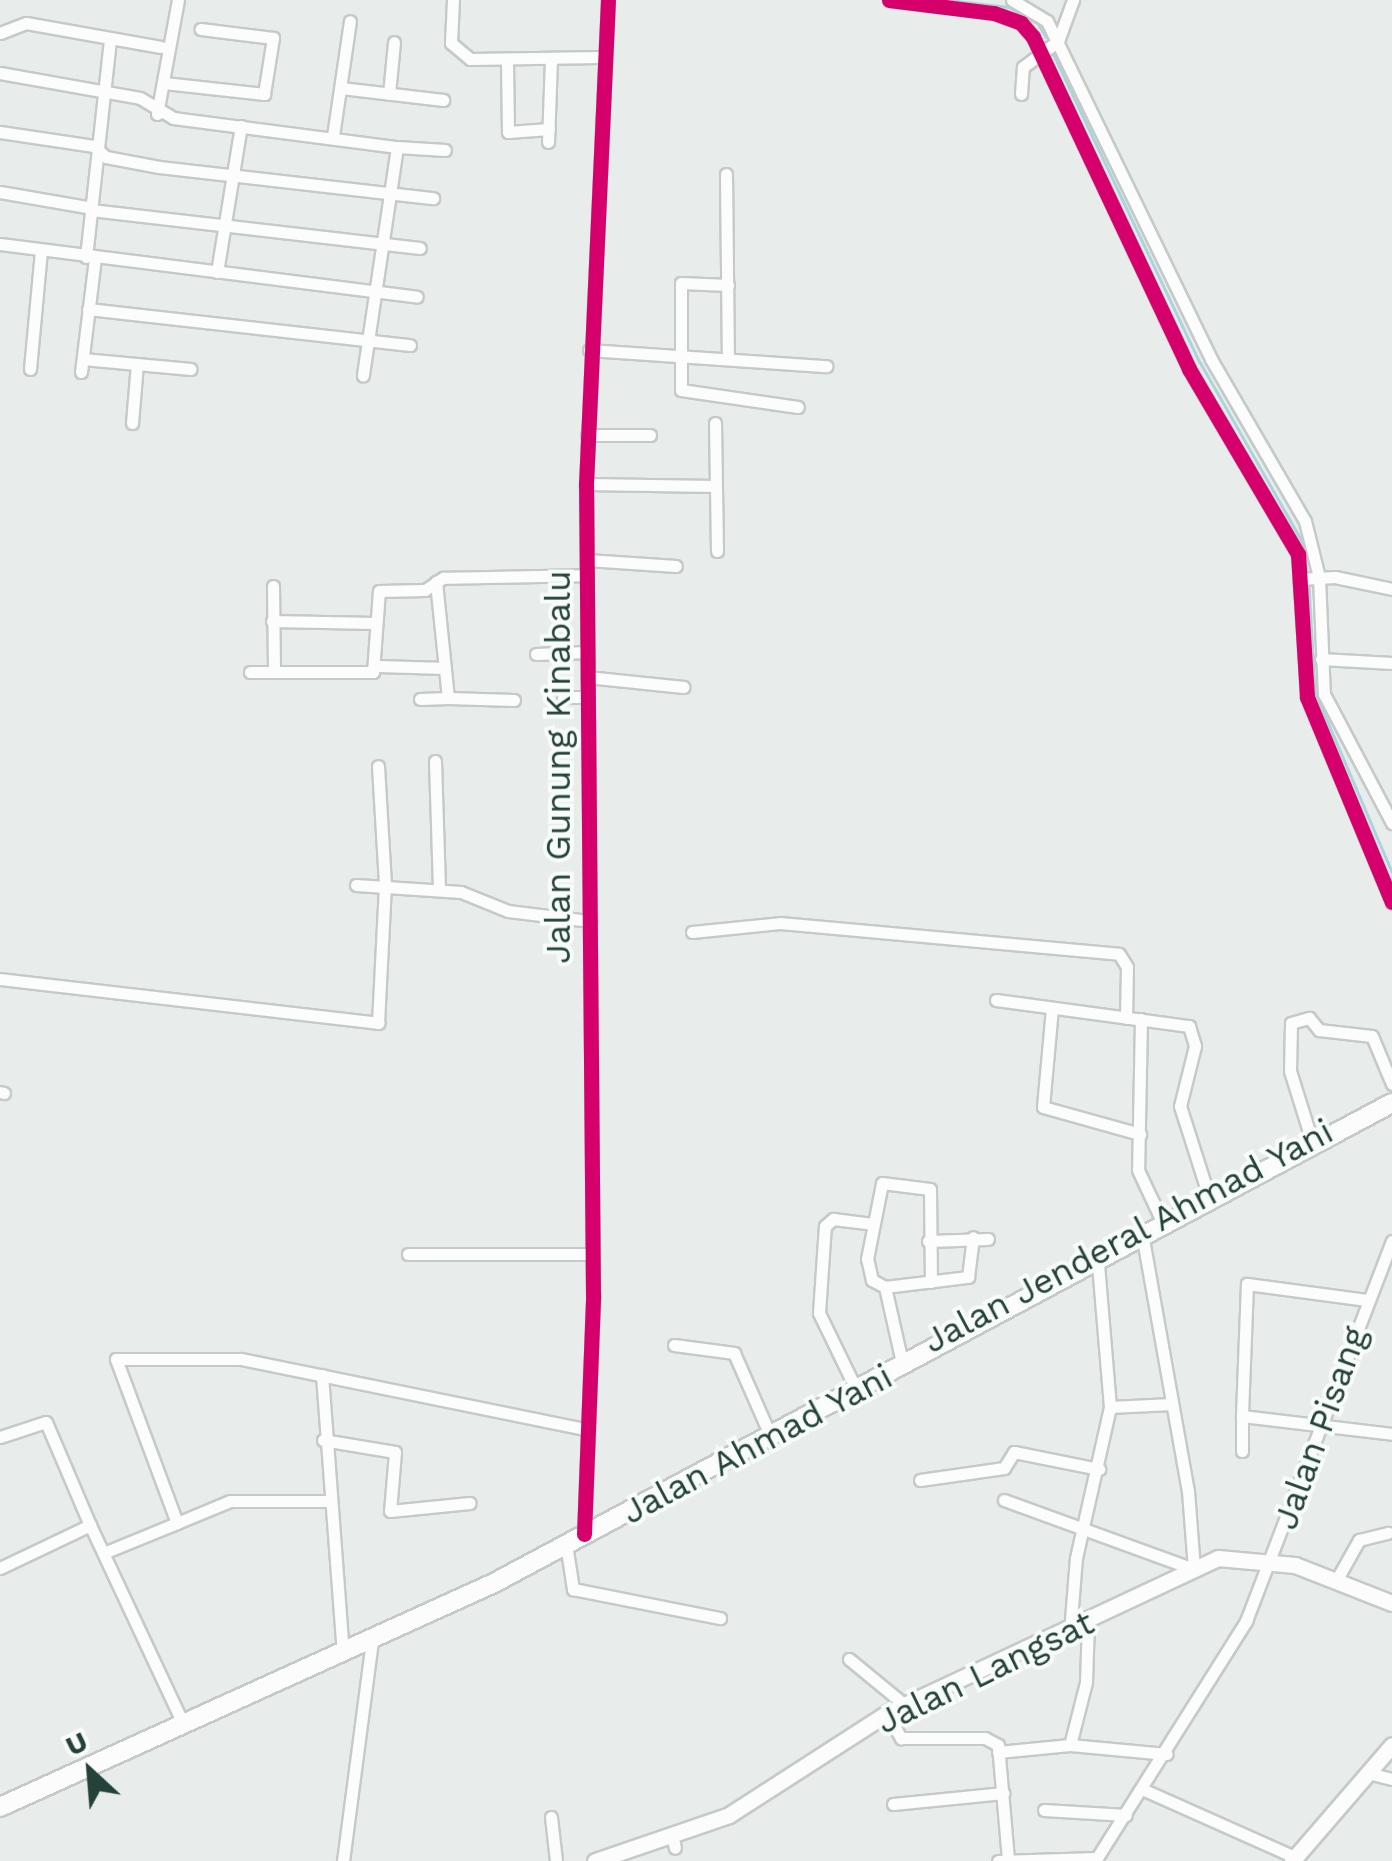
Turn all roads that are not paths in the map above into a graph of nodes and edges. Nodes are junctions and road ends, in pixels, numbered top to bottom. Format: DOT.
graph roads {
  1 [pos="178,0"];
  2 [pos="452,0"];
  3 [pos="608,0"];
  4 [pos="889,0"];
  5 [pos="1012,0"];
  6 [pos="1074,0"];
  7 [pos="350,21"];
  8 [pos="201,29"];
  9 [pos="0,32"];
  10 [pos="110,39"];
  11 [pos="394,42"];
  12 [pos="1049,46"];
  13 [pos="161,47"];
  14 [pos="600,57"];
  15 [pos="551,59"];
  16 [pos="507,60"];
  17 [pos="0,73"];
  18 [pos="164,82"];
  19 [pos="341,88"];
  20 [pos="103,91"];
  21 [pos="390,94"];
  22 [pos="1021,94"];
  23 [pos="443,100"];
  24 [pos="157,114"];
  25 [pos="241,126"];
  26 [pos="0,132"];
  27 [pos="334,136"];
  28 [pos="94,146"];
  29 [pos="397,146"];
  30 [pos="444,150"];
  31 [pos="726,174"];
  32 [pos="232,176"];
  33 [pos="0,192"];
  34 [pos="392,195"];
  35 [pos="433,198"];
  36 [pos="89,209"];
  37 [pos="225,224"];
  38 [pos="384,243"];
  39 [pos="0,244"];
  40 [pos="420,248"];
  41 [pos="41,250"];
  42 [pos="90,258"];
  43 [pos="217,272"];
  44 [pos="728,285"];
  45 [pos="374,290"];
  46 [pos="416,297"];
  47 [pos="88,309"];
  48 [pos="368,339"];
  49 [pos="410,345"];
  50 [pos="588,350"];
  51 [pos="681,355"];
  52 [pos="728,357"];
  53 [pos="138,364"];
  54 [pos="826,366"];
  55 [pos="30,369"];
  56 [pos="191,369"];
  57 [pos="363,374"];
  58 [pos="798,408"];
  59 [pos="132,423"];
  60 [pos="715,423"];
  61 [pos="650,434"];
  62 [pos="588,435"];
  63 [pos="586,484"];
  64 [pos="715,486"];
  65 [pos="717,551"];
  66 [pos="587,560"];
  67 [pos="676,566"];
  68 [pos="586,576"];
  69 [pos="1309,578"];
  70 [pos="436,582"];
  71 [pos="272,586"];
  72 [pos="1392,590"];
  73 [pos="272,621"];
  74 [pos="375,624"];
  75 [pos="587,652"];
  76 [pos="536,654"];
  77 [pos="1321,660"];
  78 [pos="1392,664"];
  79 [pos="378,666"];
  80 [pos="445,668"];
  81 [pos="274,671"];
  82 [pos="250,672"];
  83 [pos="587,677"];
  84 [pos="683,687"];
  85 [pos="587,697"];
  86 [pos="448,698"];
  87 [pos="562,698"];
  88 [pos="420,699"];
  89 [pos="514,700"];
  90 [pos="435,761"];
  91 [pos="378,766"];
  92 [pos="1389,809"];
  93 [pos="1392,822"];
  94 [pos="385,884"];
  95 [pos="356,885"];
  96 [pos="439,890"];
  97 [pos="1392,902"];
  98 [pos="590,922"];
  99 [pos="692,932"];
  100 [pos="0,979"];
  101 [pos="996,1000"];
  102 [pos="1052,1008"];
  103 [pos="1126,1018"];
  104 [pos="1141,1019"];
  105 [pos="1392,1084"];
  106 [pos="1392,1093"];
  107 [pos="1392,1103"];
  108 [pos="1140,1134"];
  109 [pos="1311,1138"];
  110 [pos="1208,1194"];
  111 [pos="1161,1219"];
  112 [pos="871,1224"];
  113 [pos="973,1237"];
  114 [pos="988,1238"];
  115 [pos="1144,1238"];
  116 [pos="928,1241"];
  117 [pos="1392,1241"];
  118 [pos="408,1254"];
  119 [pos="593,1254"];
  120 [pos="1098,1263"];
  121 [pos="931,1282"];
  122 [pos="885,1287"];
  123 [pos="1368,1300"];
  124 [pos="1017,1302"];
  125 [pos="674,1345"];
  126 [pos="896,1365"];
  127 [pos="322,1375"];
  128 [pos="853,1383"];
  129 [pos="1172,1404"];
  130 [pos="1110,1408"];
  131 [pos="1242,1416"];
  132 [pos="1317,1422"];
  133 [pos="767,1428"];
  134 [pos="586,1430"];
  135 [pos="1392,1434"];
  136 [pos="0,1437"];
  137 [pos="323,1440"];
  138 [pos="1242,1450"];
  139 [pos="1099,1469"];
  140 [pos="920,1480"];
  141 [pos="327,1500"];
  142 [pos="1004,1500"];
  143 [pos="470,1503"];
  144 [pos="177,1524"];
  145 [pos="90,1525"];
  146 [pos="584,1529"];
  147 [pos="1388,1533"];
  148 [pos="1082,1534"];
  149 [pos="566,1544"];
  150 [pos="106,1552"];
  151 [pos="1272,1561"];
  152 [pos="0,1568"];
  153 [pos="1194,1569"];
  154 [pos="1338,1579"];
  155 [pos="1392,1603"];
  156 [pos="720,1618"];
  157 [pos="1088,1623"];
  158 [pos="1070,1632"];
  159 [pos="372,1640"];
  160 [pos="342,1644"];
  161 [pos="849,1658"];
  162 [pos="905,1706"];
  163 [pos="888,1713"];
  164 [pos="179,1715"];
  165 [pos="1070,1745"];
  166 [pos="1392,1745"];
  167 [pos="998,1752"];
  168 [pos="1168,1754"];
  169 [pos="1368,1773"];
  170 [pos="61,1774"];
  171 [pos="1392,1780"];
  172 [pos="1142,1789"];
  173 [pos="1003,1793"];
  174 [pos="0,1796"];
  175 [pos="893,1804"];
  176 [pos="0,1807"];
  177 [pos="1044,1810"];
  178 [pos="1126,1815"];
  179 [pos="551,1817"];
  180 [pos="1293,1859"];
  181 [pos="603,1860"];
  182 [pos="1003,1860"];
  183 [pos="1096,1860"];
  184 [pos="343,1861"];
  185 [pos="556,1861"];
  1 -- 18 [label="street"];
  2 -- 16 [label="street"];
  3 -- 14 [label="street, Jalan Gunung Kinabalu"];
  4 -- 12 [label="street"];
  5 -- 12 [label="street"];
  6 -- 12 [label="street"];
  7 -- 19 [label="street"];
  8 -- 18 [label="street"];
  9 -- 10 [label="street"];
  10 -- 13 [label="street"];
  10 -- 20 [label="street"];
  11 -- 21 [label="street"];
  12 -- 22 [label="street"];
  12 -- 69 [label="street"];
  12 -- 69 [label="street"];
  14 -- 15 [label="street"];
  14 -- 50 [label="street, Jalan Gunung Kinabalu"];
  15 -- 16 [label="street"];
  15 -- 16 [label="street"];
  17 -- 20 [label="street"];
  18 -- 24 [label="street"];
  19 -- 21 [label="street"];
  19 -- 27 [label="street"];
  20 -- 24 [label="street"];
  20 -- 28 [label="street"];
  21 -- 23 [label="street"];
  24 -- 25 [label="street"];
  25 -- 27 [label="street"];
  25 -- 32 [label="street"];
  26 -- 28 [label="street"];
  27 -- 29 [label="street"];
  28 -- 32 [label="street"];
  28 -- 36 [label="street"];
  29 -- 30 [label="street"];
  29 -- 34 [label="street"];
  31 -- 44 [label="street"];
  32 -- 34 [label="street"];
  32 -- 37 [label="street"];
  33 -- 36 [label="street"];
  34 -- 35 [label="street"];
  34 -- 38 [label="street"];
  36 -- 37 [label="street"];
  36 -- 42 [label="street"];
  37 -- 38 [label="street"];
  37 -- 43 [label="street"];
  38 -- 40 [label="street"];
  38 -- 45 [label="street"];
  39 -- 41 [label="street"];
  41 -- 42 [label="street"];
  41 -- 55 [label="street"];
  42 -- 43 [label="street"];
  42 -- 47 [label="street"];
  43 -- 45 [label="street"];
  44 -- 51 [label="street"];
  44 -- 52 [label="street"];
  45 -- 46 [label="street"];
  45 -- 48 [label="street"];
  47 -- 48 [label="street"];
  47 -- 53 [label="street"];
  48 -- 49 [label="street"];
  48 -- 57 [label="street"];
  50 -- 51 [label="street"];
  50 -- 62 [label="street, Jalan Gunung Kinabalu"];
  51 -- 52 [label="street"];
  51 -- 58 [label="street"];
  52 -- 54 [label="street"];
  53 -- 56 [label="street"];
  53 -- 59 [label="street"];
  60 -- 64 [label="street"];
  61 -- 62 [label="street"];
  62 -- 63 [label="street, Jalan Gunung Kinabalu"];
  63 -- 64 [label="street"];
  63 -- 66 [label="street, Jalan Gunung Kinabalu"];
  64 -- 65 [label="street"];
  66 -- 67 [label="street"];
  66 -- 68 [label="street, Jalan Gunung Kinabalu"];
  68 -- 70 [label="street"];
  68 -- 75 [label="street, Jalan Gunung Kinabalu"];
  69 -- 72 [label="street"];
  69 -- 77 [label="street"];
  69 -- 97 [label="street"];
  70 -- 74 [label="street"];
  70 -- 80 [label="street"];
  71 -- 73 [label="street"];
  73 -- 74 [label="street"];
  73 -- 81 [label="street"];
  74 -- 79 [label="street"];
  75 -- 76 [label="street"];
  75 -- 83 [label="street, Jalan Gunung Kinabalu"];
  77 -- 78 [label="street"];
  77 -- 92 [label="street"];
  79 -- 80 [label="street"];
  79 -- 81 [label="street"];
  80 -- 86 [label="street"];
  81 -- 82 [label="street"];
  83 -- 84 [label="street"];
  83 -- 85 [label="street, Jalan Gunung Kinabalu"];
  85 -- 87 [label="street"];
  85 -- 98 [label="street, Jalan Gunung Kinabalu"];
  86 -- 88 [label="street"];
  86 -- 89 [label="street"];
  90 -- 96 [label="street"];
  91 -- 94 [label="street"];
  92 -- 93 [label="street"];
  94 -- 95 [label="street"];
  94 -- 96 [label="street"];
  94 -- 100 [label="street"];
  96 -- 98 [label="street"];
  98 -- 119 [label="street, Jalan Gunung Kinabalu"];
  99 -- 103 [label="street"];
  101 -- 102 [label="street"];
  102 -- 103 [label="street"];
  102 -- 108 [label="street"];
  103 -- 104 [label="street"];
  104 -- 108 [label="street"];
  104 -- 110 [label="street"];
  105 -- 109 [label="street"];
  106 -- 109 [label="main road, Jalan Jenderal Ahmad Yani"];
  107 -- 115 [label="main road, Jalan Ahmad Yani"];
  108 -- 111 [label="street"];
  109 -- 110 [label="main road, Jalan Jenderal Ahmad Yani"];
  110 -- 111 [label="main road, Jalan Jenderal Ahmad Yani"];
  111 -- 124 [label="main road, Jalan Jenderal Ahmad Yani"];
  112 -- 116 [label="street"];
  112 -- 122 [label="street"];
  112 -- 128 [label="street"];
  113 -- 114 [label="street"];
  113 -- 116 [label="street"];
  113 -- 121 [label="street"];
  115 -- 120 [label="main road, Jalan Ahmad Yani"];
  115 -- 129 [label="street"];
  116 -- 121 [label="street"];
  117 -- 123 [label="street, Jalan Pisang"];
  118 -- 119 [label="street"];
  119 -- 134 [label="street, Jalan Gunung Kinabalu"];
  120 -- 124 [label="main road, Jalan Ahmad Yani"];
  120 -- 130 [label="street"];
  121 -- 122 [label="street"];
  122 -- 126 [label="street"];
  123 -- 131 [label="street"];
  123 -- 132 [label="street, Jalan Pisang"];
  124 -- 126 [label="main road, Jalan Ahmad Yani"];
  125 -- 133 [label="street"];
  126 -- 128 [label="main road, Jalan Jenderal Ahmad Yani"];
  126 -- 146 [label="main road, Jalan Ahmad Yani"];
  127 -- 134 [label="street"];
  127 -- 137 [label="street"];
  127 -- 144 [label="street"];
  128 -- 133 [label="main road, Jalan Jenderal Ahmad Yani"];
  129 -- 130 [label="street"];
  129 -- 153 [label="street"];
  130 -- 139 [label="street"];
  131 -- 132 [label="street"];
  131 -- 138 [label="street"];
  132 -- 135 [label="street"];
  132 -- 151 [label="street, Jalan Pisang"];
  133 -- 146 [label="main road, Jalan Jenderal Ahmad Yani"];
  134 -- 146 [label="street, Jalan Gunung Kinabalu"];
  136 -- 145 [label="street"];
  137 -- 141 [label="street"];
  137 -- 143 [label="street"];
  139 -- 140 [label="street"];
  139 -- 148 [label="street"];
  141 -- 144 [label="street"];
  141 -- 160 [label="street"];
  142 -- 148 [label="street"];
  144 -- 150 [label="street"];
  145 -- 150 [label="street"];
  145 -- 152 [label="street"];
  146 -- 149 [label="main road, Jalan Ahmad Yani"];
  146 -- 160 [label="main road, Jalan Jenderal Ahmad Yani"];
  147 -- 154 [label="street"];
  148 -- 153 [label="street"];
  148 -- 158 [label="street"];
  149 -- 156 [label="street"];
  149 -- 159 [label="main road, Jalan Ahmad Yani"];
  150 -- 164 [label="street"];
  151 -- 153 [label="street, Jalan Langsat"];
  151 -- 154 [label="street, Jalan Langsat"];
  151 -- 168 [label="street, Jalan Pisang"];
  153 -- 157 [label="street, Jalan Langsat"];
  154 -- 155 [label="street, Jalan Langsat"];
  157 -- 158 [label="street, Jalan Langsat"];
  157 -- 165 [label="street"];
  158 -- 162 [label="street, Jalan Langsat"];
  159 -- 170 [label="main road, Jalan Ahmad Yani"];
  159 -- 184 [label="street"];
  160 -- 164 [label="main road, Jalan Jenderal Ahmad Yani"];
  161 -- 162 [label="street"];
  162 -- 163 [label="street, Jalan Langsat"];
  163 -- 167 [label="street"];
  163 -- 181 [label="street, Jalan Langsat"];
  164 -- 170 [label="main road, Jalan Jenderal Ahmad Yani"];
  165 -- 167 [label="street"];
  165 -- 168 [label="street"];
  166 -- 169 [label="street"];
  167 -- 173 [label="street"];
  168 -- 172 [label="street, Jalan Pisang"];
  169 -- 171 [label="street"];
  169 -- 180 [label="street"];
  170 -- 174 [label="main road, Jalan Jenderal Ahmad Yani"];
  170 -- 176 [label="main road, Jalan Ahmad Yani"];
  172 -- 178 [label="street, Jalan Pisang"];
  172 -- 180 [label="street"];
  173 -- 175 [label="street"];
  173 -- 182 [label="street"];
  177 -- 178 [label="street"];
  178 -- 183 [label="street, Jalan Pisang"];
  179 -- 185 [label="street"];
  182 -- 183 [label="street"];
}
